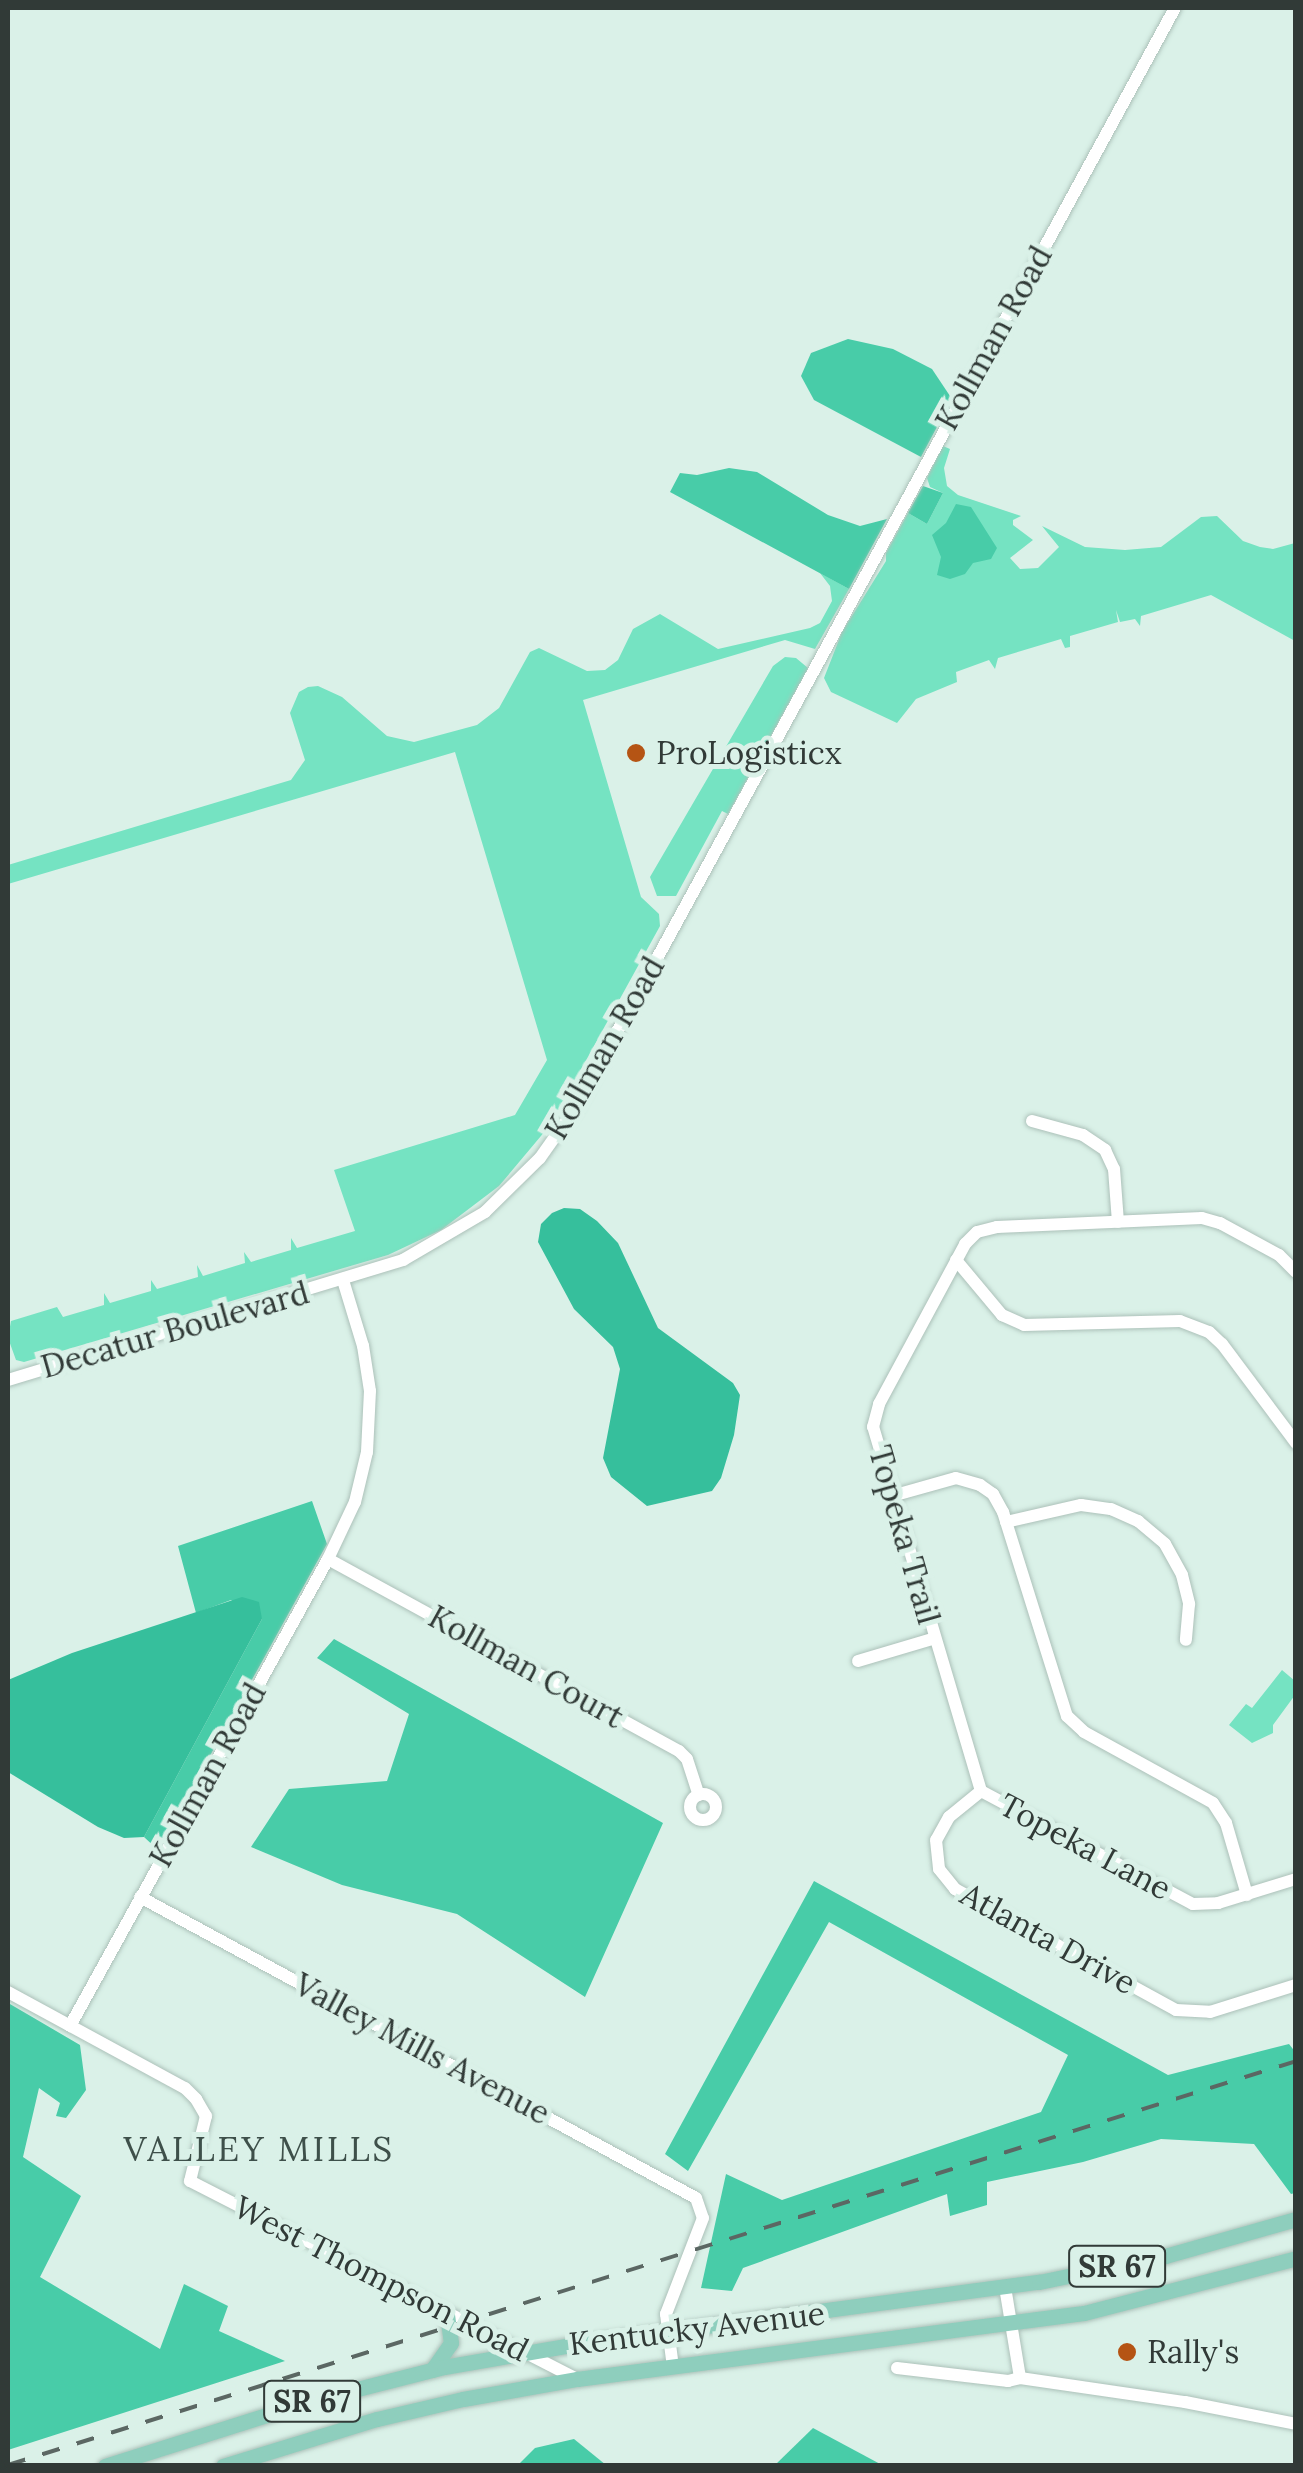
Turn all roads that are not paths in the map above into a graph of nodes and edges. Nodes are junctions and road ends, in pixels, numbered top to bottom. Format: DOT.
graph roads {
  1 [pos="1176,8"];
  2 [pos="1032,1121"];
  3 [pos="1118,1222"];
  4 [pos="956,1260"];
  5 [pos="1295,1271"];
  6 [pos="344,1280"];
  7 [pos="8,1380"];
  8 [pos="1296,1443"];
  9 [pos="892,1496"];
  10 [pos="1006,1522"];
  11 [pos="328,1559"];
  12 [pos="934,1638"];
  13 [pos="1186,1640"];
  14 [pos="858,1661"];
  15 [pos="981,1791"];
  16 [pos="699,1795"];
  17 [pos="1296,1879"];
  18 [pos="1247,1894"];
  19 [pos="140,1897"];
  20 [pos="1296,1985"];
  21 [pos="8,1992"];
  22 [pos="70,2026"];
  23 [pos="1296,2219"];
  24 [pos="1296,2248"];
  25 [pos="1296,2258"];
  26 [pos="1262,2268"];
  27 [pos="1005,2288"];
  28 [pos="447,2314"];
  29 [pos="1010,2324"];
  30 [pos="668,2332"];
  31 [pos="522,2352"];
  32 [pos="673,2367"];
  33 [pos="897,2368"];
  34 [pos="432,2370"];
  35 [pos="1020,2378"];
  36 [pos="577,2379"];
  37 [pos="1296,2424"];
  38 [pos="105,2466"];
  39 [pos="223,2466"];
  1 -- 6 [label="street, Kollman Road"];
  2 -- 3 [label="street"];
  3 -- 4 [label="street, Topeka Trail"];
  3 -- 5 [label="street"];
  4 -- 8 [label="street"];
  4 -- 9 [label="street, Topeka Trail"];
  6 -- 7 [label="street, Decatur Boulevard"];
  6 -- 11 [label="street, Kollman Road"];
  9 -- 10 [label="street"];
  9 -- 12 [label="street, Topeka Trail"];
  10 -- 13 [label="street"];
  10 -- 18 [label="street"];
  11 -- 16 [label="street, Kollman Court"];
  11 -- 19 [label="street, Kollman Road"];
  12 -- 14 [label="street"];
  12 -- 15 [label="street, Topeka Trail"];
  15 -- 18 [label="street, Topeka Lane"];
  15 -- 20 [label="street, Atlanta Drive"];
  17 -- 18 [label="street, Topeka Lane"];
  19 -- 22 [label="street, Kollman Road"];
  19 -- 30 [label="street, Valley Mills Avenue"];
  21 -- 22 [label="street, West Thompson Road"];
  22 -- 28 [label="street, West Thompson Road"];
  23 -- 27 [label="main road, Kentucky Avenue / SR 67"];
  24 -- 26 [label="main road"];
  25 -- 26 [label="main road, Kentucky Avenue / SR 67"];
  26 -- 29 [label="main road, Kentucky Avenue / SR 67"];
  27 -- 29 [label="street"];
  27 -- 30 [label="main road, Kentucky Avenue / SR 67"];
  28 -- 31 [label="street, West Thompson Road"];
  28 -- 34 [label="main road"];
  29 -- 32 [label="main road, Kentucky Avenue / SR 67"];
  29 -- 35 [label="street"];
  30 -- 31 [label="main road, Kentucky Avenue / SR 67"];
  30 -- 32 [label="street"];
  31 -- 34 [label="main road, Kentucky Avenue / SR 67"];
  31 -- 36 [label="street, West Thompson Road"];
  32 -- 36 [label="main road, Kentucky Avenue / SR 67"];
  33 -- 35 [label="street"];
  34 -- 38 [label="main road, Kentucky Avenue / SR 67"];
  35 -- 37 [label="street"];
  36 -- 39 [label="main road, Kentucky Avenue / SR 67"];
}
